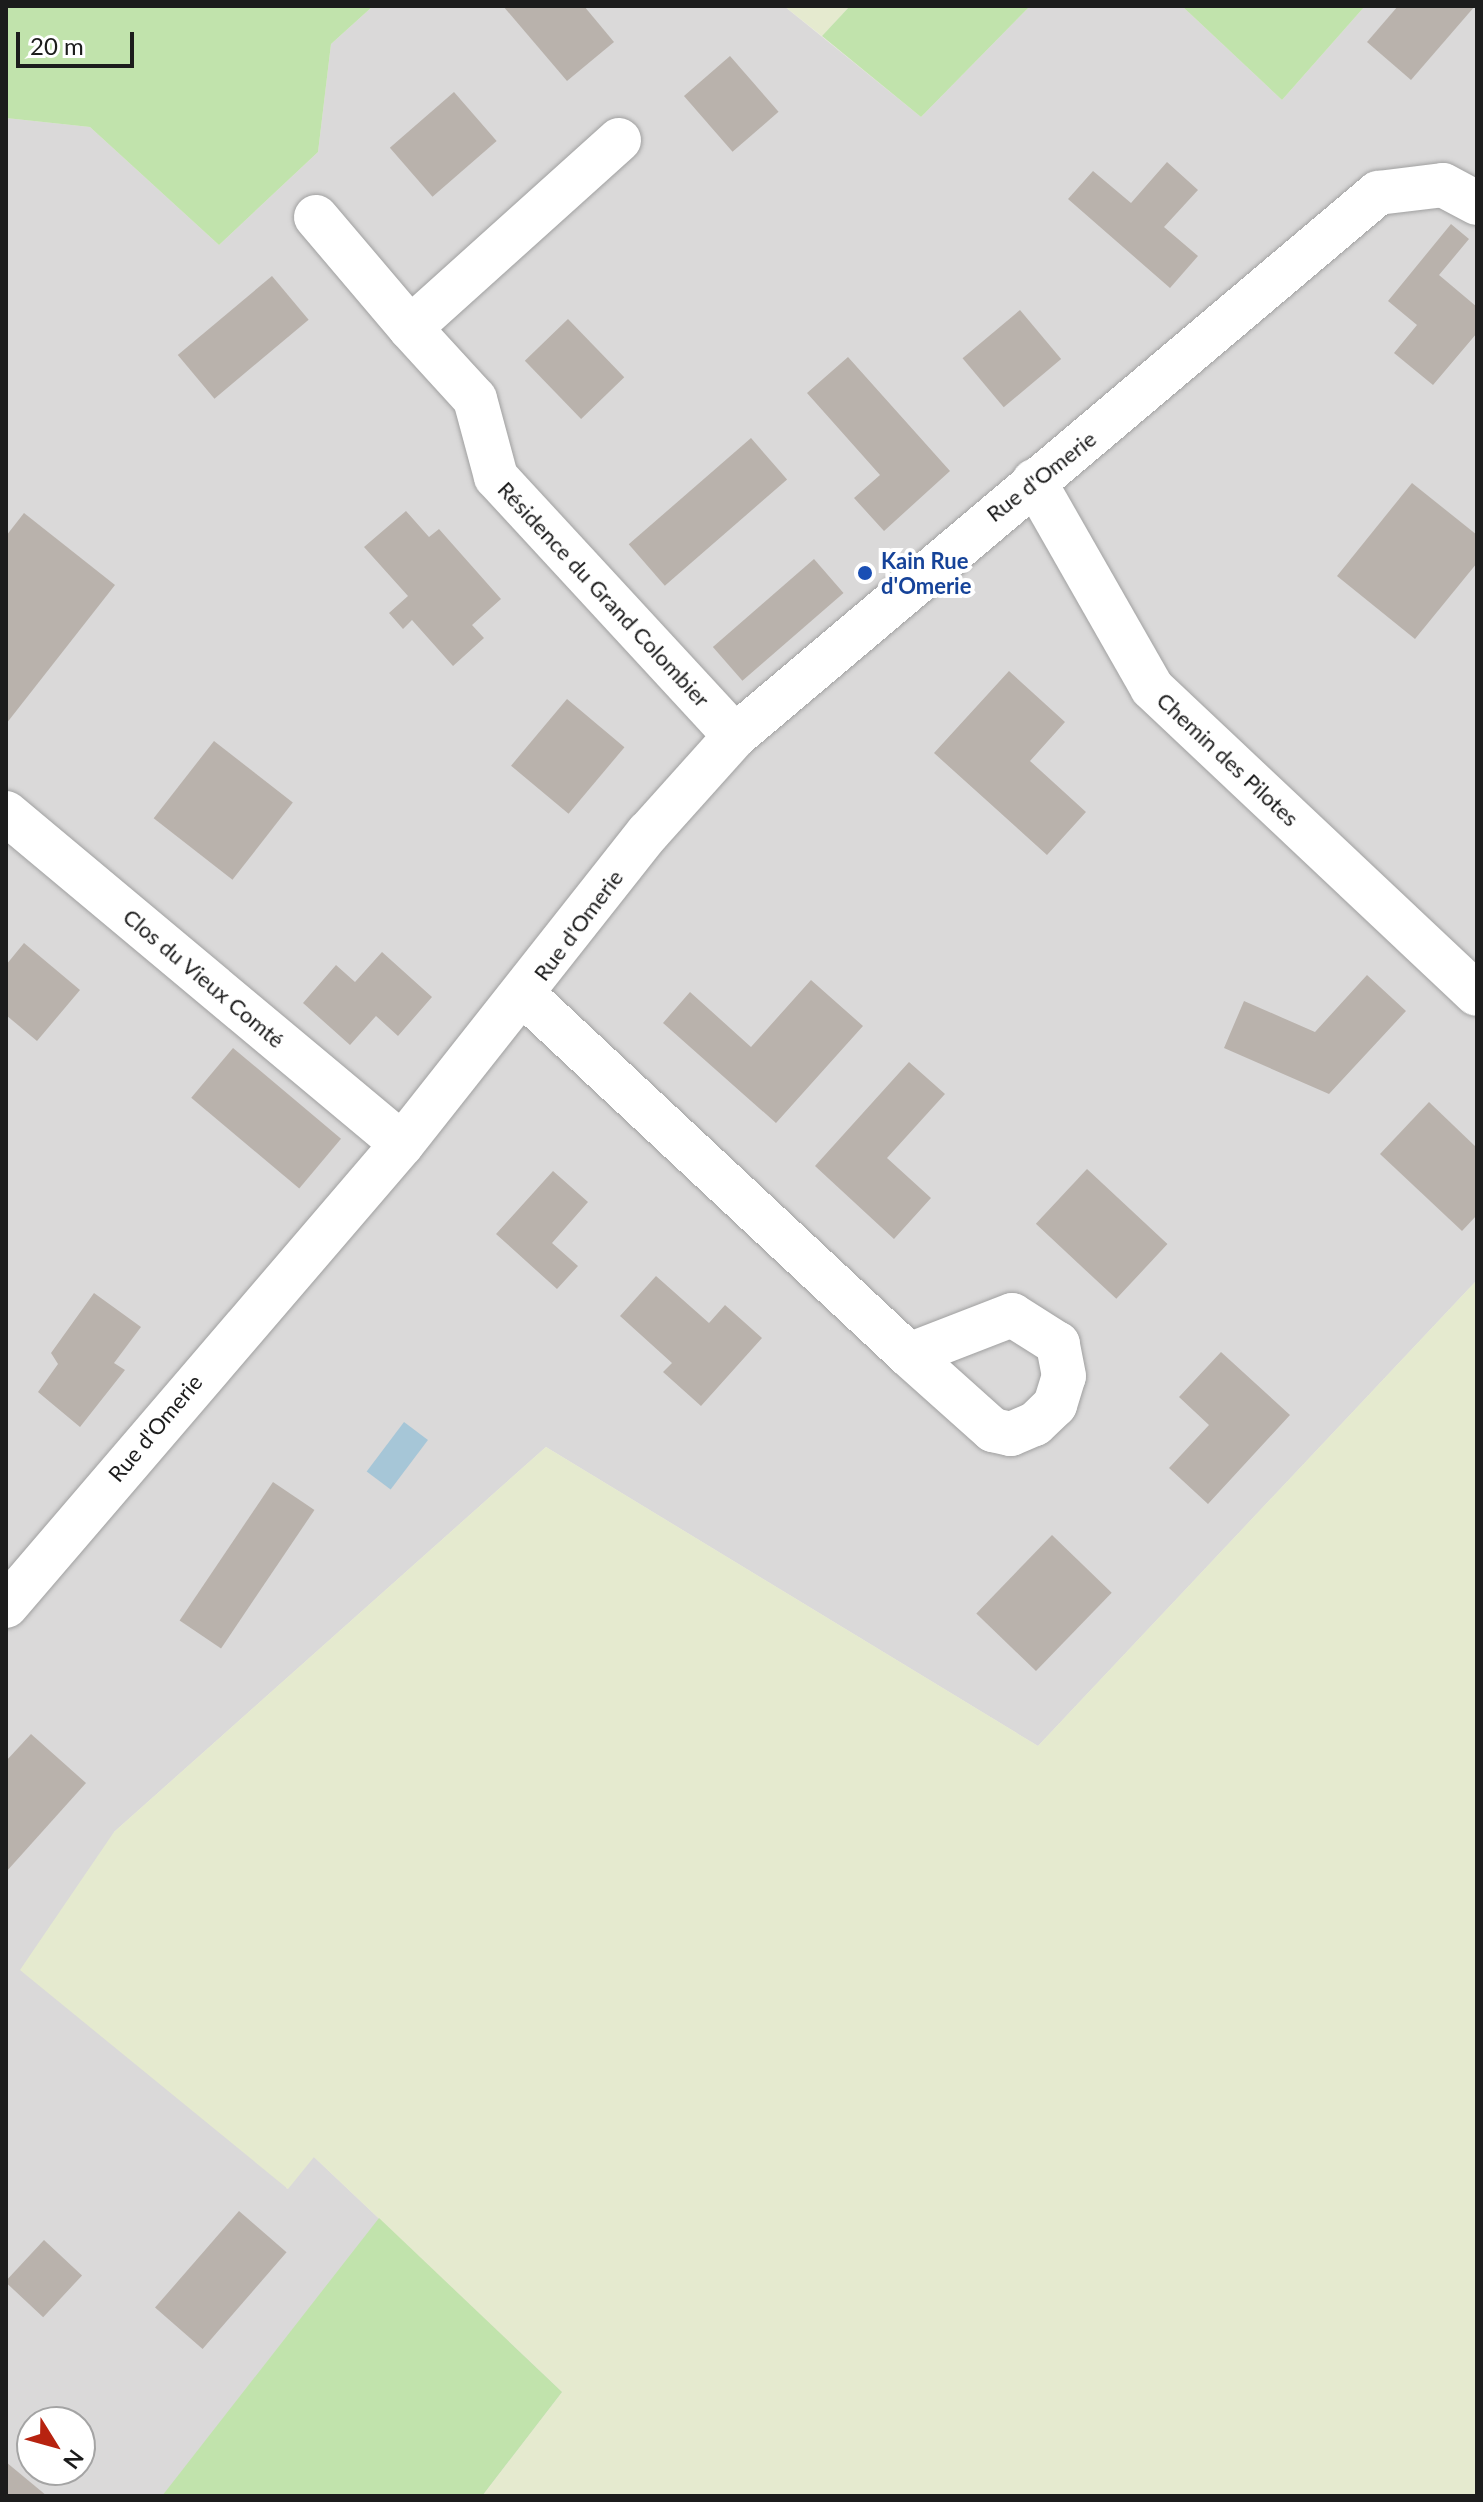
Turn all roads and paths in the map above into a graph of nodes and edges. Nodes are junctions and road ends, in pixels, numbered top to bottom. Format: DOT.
graph roads {
  1 [pos="619,140"];
  2 [pos="1477,203"];
  3 [pos="316,217"];
  4 [pos="410,328"];
  5 [pos="1034,481"];
  6 [pos="735,736"];
  7 [pos="6,813"];
  8 [pos="1477,994"];
  9 [pos="524,995"];
  10 [pos="402,1144"];
  11 [pos="909,1355"];
  12 [pos="6,1606"];
  1 -- 4 [label="street"];
  2 -- 5 [label="street, Rue d'Omerie"];
  3 -- 4 [label="street, Résidence du Grand Colombier"];
  4 -- 6 [label="street, Résidence du Grand Colombier"];
  5 -- 6 [label="street, Rue d'Omerie"];
  5 -- 8 [label="street, Chemin des Pilotes"];
  6 -- 9 [label="street, Rue d'Omerie"];
  7 -- 10 [label="street, Clos du Vieux Comté"];
  9 -- 10 [label="street, Rue d'Omerie"];
  9 -- 11 [label="street, Rue d'Omerie"];
  10 -- 12 [label="street, Rue d'Omerie"];
}
